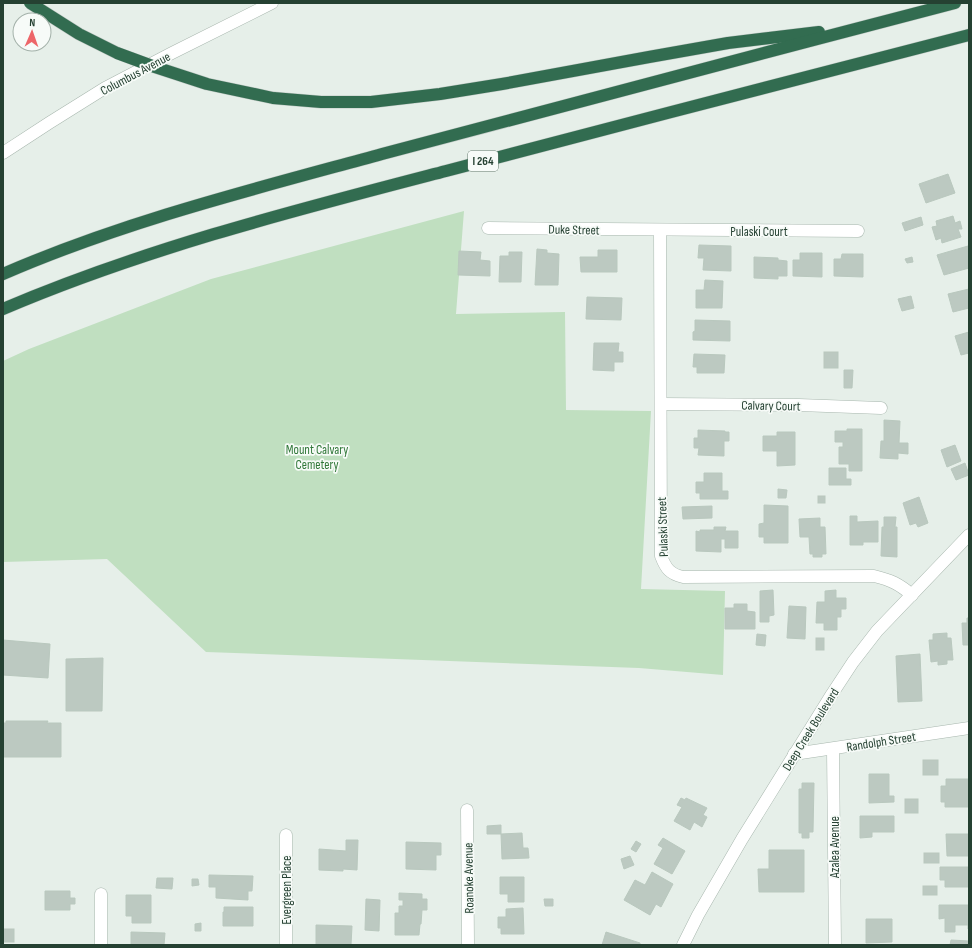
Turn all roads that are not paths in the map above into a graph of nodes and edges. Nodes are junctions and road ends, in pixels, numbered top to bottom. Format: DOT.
graph roads {
  1 [pos="30,3"];
  2 [pos="272,3"];
  3 [pos="955,3"];
  4 [pos="868,26"];
  5 [pos="969,35"];
  6 [pos="3,153"];
  7 [pos="488,228"];
  8 [pos="660,230"];
  9 [pos="858,231"];
  10 [pos="3,274"];
  11 [pos="3,309"];
  12 [pos="660,404"];
  13 [pos="881,408"];
  14 [pos="969,535"];
  15 [pos="912,595"];
  16 [pos="969,728"];
  17 [pos="833,748"];
  18 [pos="794,754"];
  19 [pos="467,810"];
  20 [pos="286,835"];
  21 [pos="101,894"];
  22 [pos="101,945"];
  23 [pos="286,945"];
  24 [pos="468,945"];
  25 [pos="683,945"];
  26 [pos="834,945"];
  1 -- 4 [label="highway, bridge"];
  2 -- 6 [label="street, Columbus Avenue"];
  3 -- 4 [label="highway"];
  4 -- 10 [label="highway"];
  5 -- 11 [label="highway, I 264"];
  7 -- 8 [label="street, Duke Street"];
  8 -- 9 [label="street, Pulaski Court"];
  8 -- 12 [label="street, Pulaski Street"];
  12 -- 13 [label="street, Calvary Court"];
  12 -- 15 [label="street, Pulaski Street"];
  14 -- 15 [label="street, Deep Creek Boulevard"];
  15 -- 18 [label="street, Deep Creek Boulevard"];
  16 -- 17 [label="street, Randolph Street"];
  17 -- 18 [label="street, Randolph Street"];
  17 -- 26 [label="street, Azalea Avenue"];
  18 -- 25 [label="street, Deep Creek Boulevard"];
  19 -- 24 [label="street, Roanoke Avenue"];
  20 -- 23 [label="street, Evergreen Place"];
  21 -- 22 [label="street"];
}
